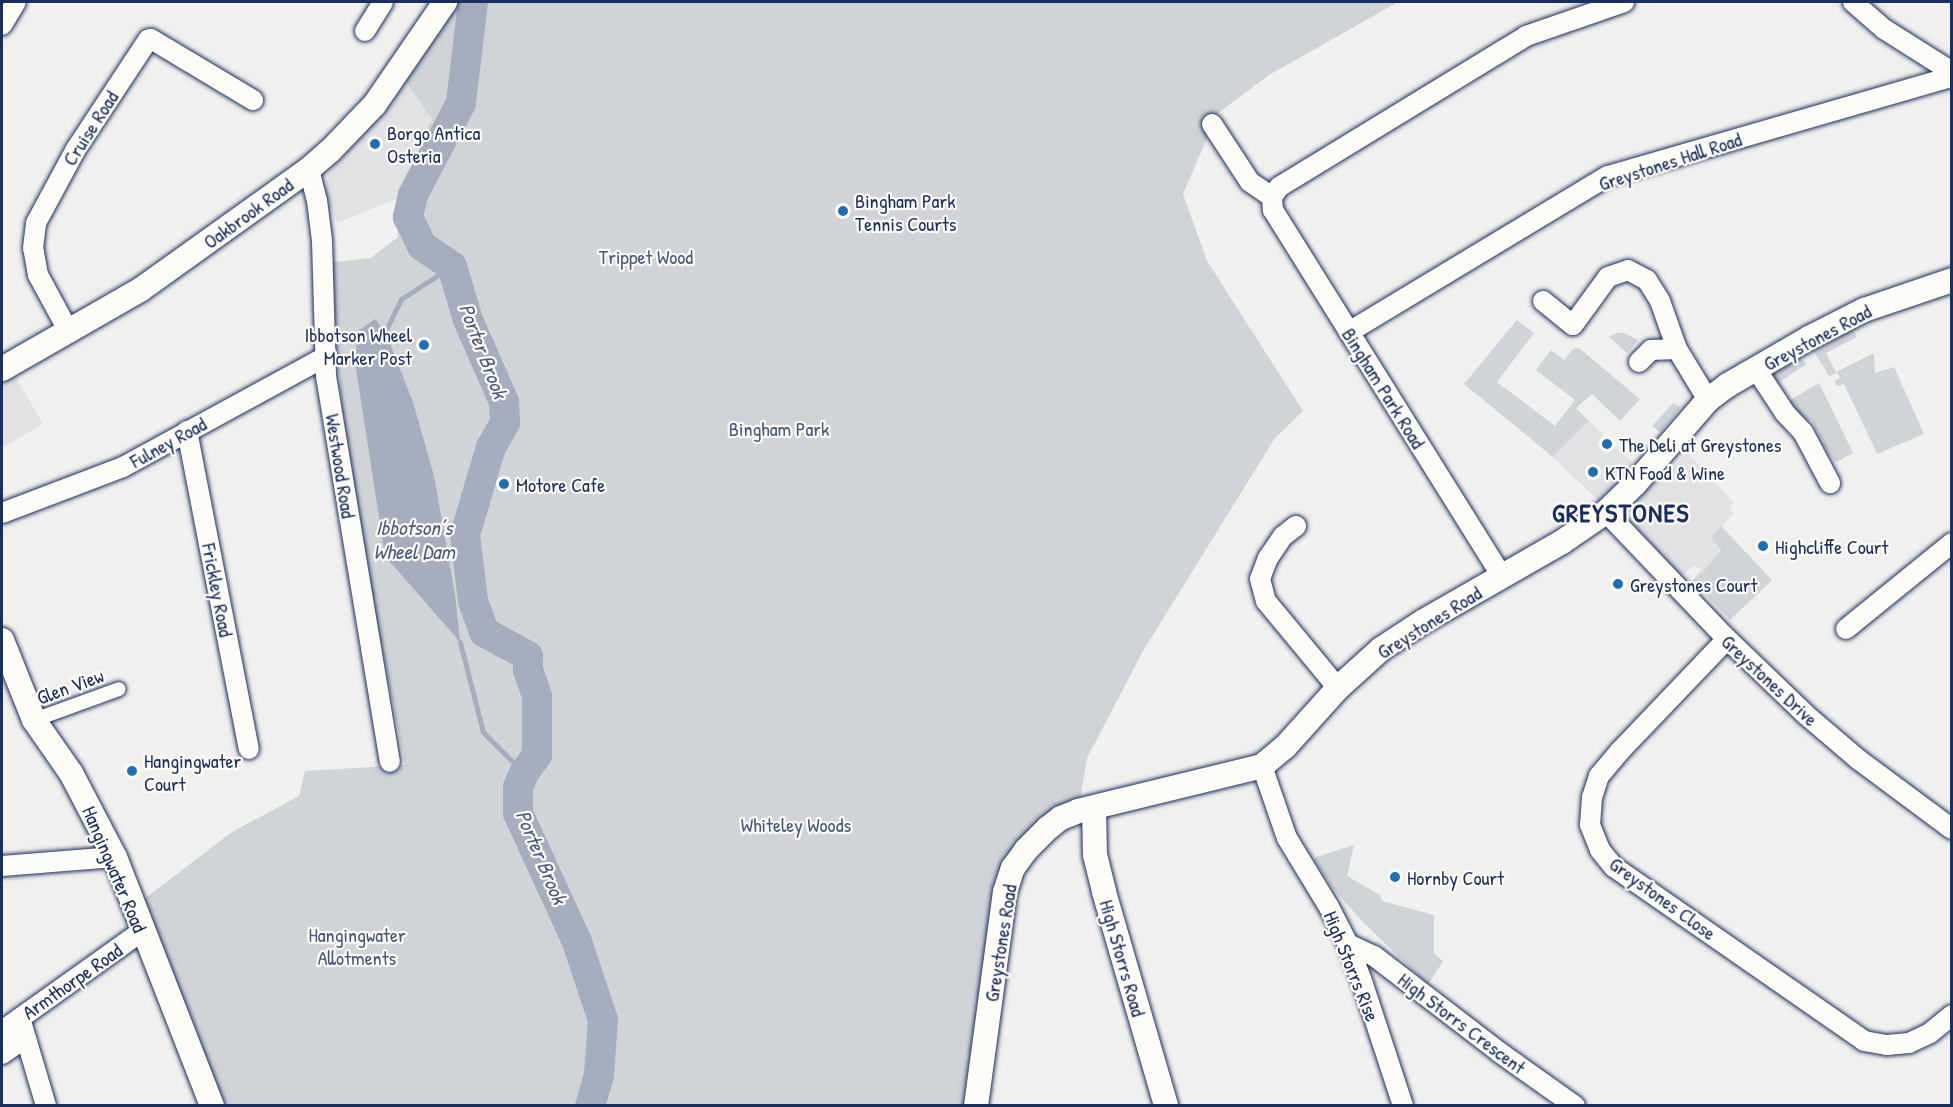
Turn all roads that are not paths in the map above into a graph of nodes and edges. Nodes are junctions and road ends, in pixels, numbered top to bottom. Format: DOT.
graph roads {
  1 [pos="16,2"];
  2 [pos="383,2"];
  3 [pos="445,2"];
  4 [pos="1624,2"];
  5 [pos="1852,2"];
  6 [pos="2,25"];
  7 [pos="365,31"];
  8 [pos="1952,72"];
  9 [pos="1952,77"];
  10 [pos="253,100"];
  11 [pos="1212,124"];
  12 [pos="309,169"];
  13 [pos="1272,196"];
  14 [pos="1952,280"];
  15 [pos="1543,301"];
  16 [pos="69,332"];
  17 [pos="1349,332"];
  18 [pos="1677,349"];
  19 [pos="327,356"];
  20 [pos="1639,362"];
  21 [pos="2,369"];
  22 [pos="1756,369"];
  23 [pos="1708,400"];
  24 [pos="179,436"];
  25 [pos="1830,483"];
  26 [pos="1606,512"];
  27 [pos="2,513"];
  28 [pos="1296,526"];
  29 [pos="1952,543"];
  30 [pos="1502,577"];
  31 [pos="1846,629"];
  32 [pos="1727,639"];
  33 [pos="2,640"];
  34 [pos="1338,688"];
  35 [pos="119,689"];
  36 [pos="34,720"];
  37 [pos="249,749"];
  38 [pos="390,762"];
  39 [pos="1262,766"];
  40 [pos="1094,808"];
  41 [pos="1952,829"];
  42 [pos="115,857"];
  43 [pos="2,866"];
  44 [pos="142,931"];
  45 [pos="1348,944"];
  46 [pos="1952,1015"];
  47 [pos="20,1018"];
  48 [pos="2,1031"];
  49 [pos="25,1038"];
  50 [pos="2,1054"];
  51 [pos="46,1106"];
  52 [pos="212,1106"];
  53 [pos="976,1106"];
  54 [pos="1166,1106"];
  55 [pos="1403,1106"];
  56 [pos="1575,1106"];
  1 -- 6 [label="street"];
  2 -- 7 [label="street"];
  3 -- 12 [label="street, Oakbrook Road"];
  4 -- 13 [label="street"];
  5 -- 8 [label="street"];
  9 -- 17 [label="street, Greystones Hall Road"];
  10 -- 16 [label="street, Cruise Road"];
  11 -- 13 [label="street"];
  12 -- 16 [label="street, Oakbrook Road"];
  12 -- 19 [label="street, Westwood Road"];
  13 -- 17 [label="street, Bingham Park Road"];
  14 -- 22 [label="street, Greystones Road"];
  15 -- 18 [label="street"];
  16 -- 21 [label="street, Oakbrook Road"];
  17 -- 30 [label="street, Bingham Park Road"];
  18 -- 20 [label="street"];
  18 -- 23 [label="street"];
  19 -- 24 [label="street, Fulney Road"];
  19 -- 38 [label="street, Westwood Road"];
  22 -- 23 [label="street, Greystones Road"];
  22 -- 25 [label="street"];
  23 -- 26 [label="street, Greystones Road"];
  24 -- 27 [label="street, Fulney Road"];
  24 -- 37 [label="street, Frickley Road"];
  26 -- 30 [label="street, Greystones Road"];
  26 -- 32 [label="street, Greystones Drive"];
  28 -- 34 [label="street"];
  29 -- 31 [label="street"];
  30 -- 34 [label="street, Greystones Road"];
  32 -- 41 [label="street, Greystones Drive"];
  32 -- 46 [label="street, Greystones Close"];
  33 -- 36 [label="street, Hangingwater Road"];
  34 -- 39 [label="street, Greystones Road"];
  35 -- 36 [label="street, Glen View"];
  36 -- 42 [label="street, Hangingwater Road"];
  39 -- 40 [label="street, Greystones Road"];
  39 -- 45 [label="street, High Storrs Rise"];
  40 -- 53 [label="street, Greystones Road"];
  40 -- 54 [label="street, High Storrs Road"];
  42 -- 43 [label="street"];
  42 -- 44 [label="street, Hangingwater Road"];
  44 -- 47 [label="street, Armthorpe Road"];
  44 -- 52 [label="street, Hangingwater Road"];
  45 -- 55 [label="street, High Storrs Rise"];
  45 -- 56 [label="street, High Storrs Crescent"];
  47 -- 48 [label="street, Armthorpe Road"];
  47 -- 49 [label="street"];
  49 -- 50 [label="street"];
  49 -- 51 [label="street"];
}
